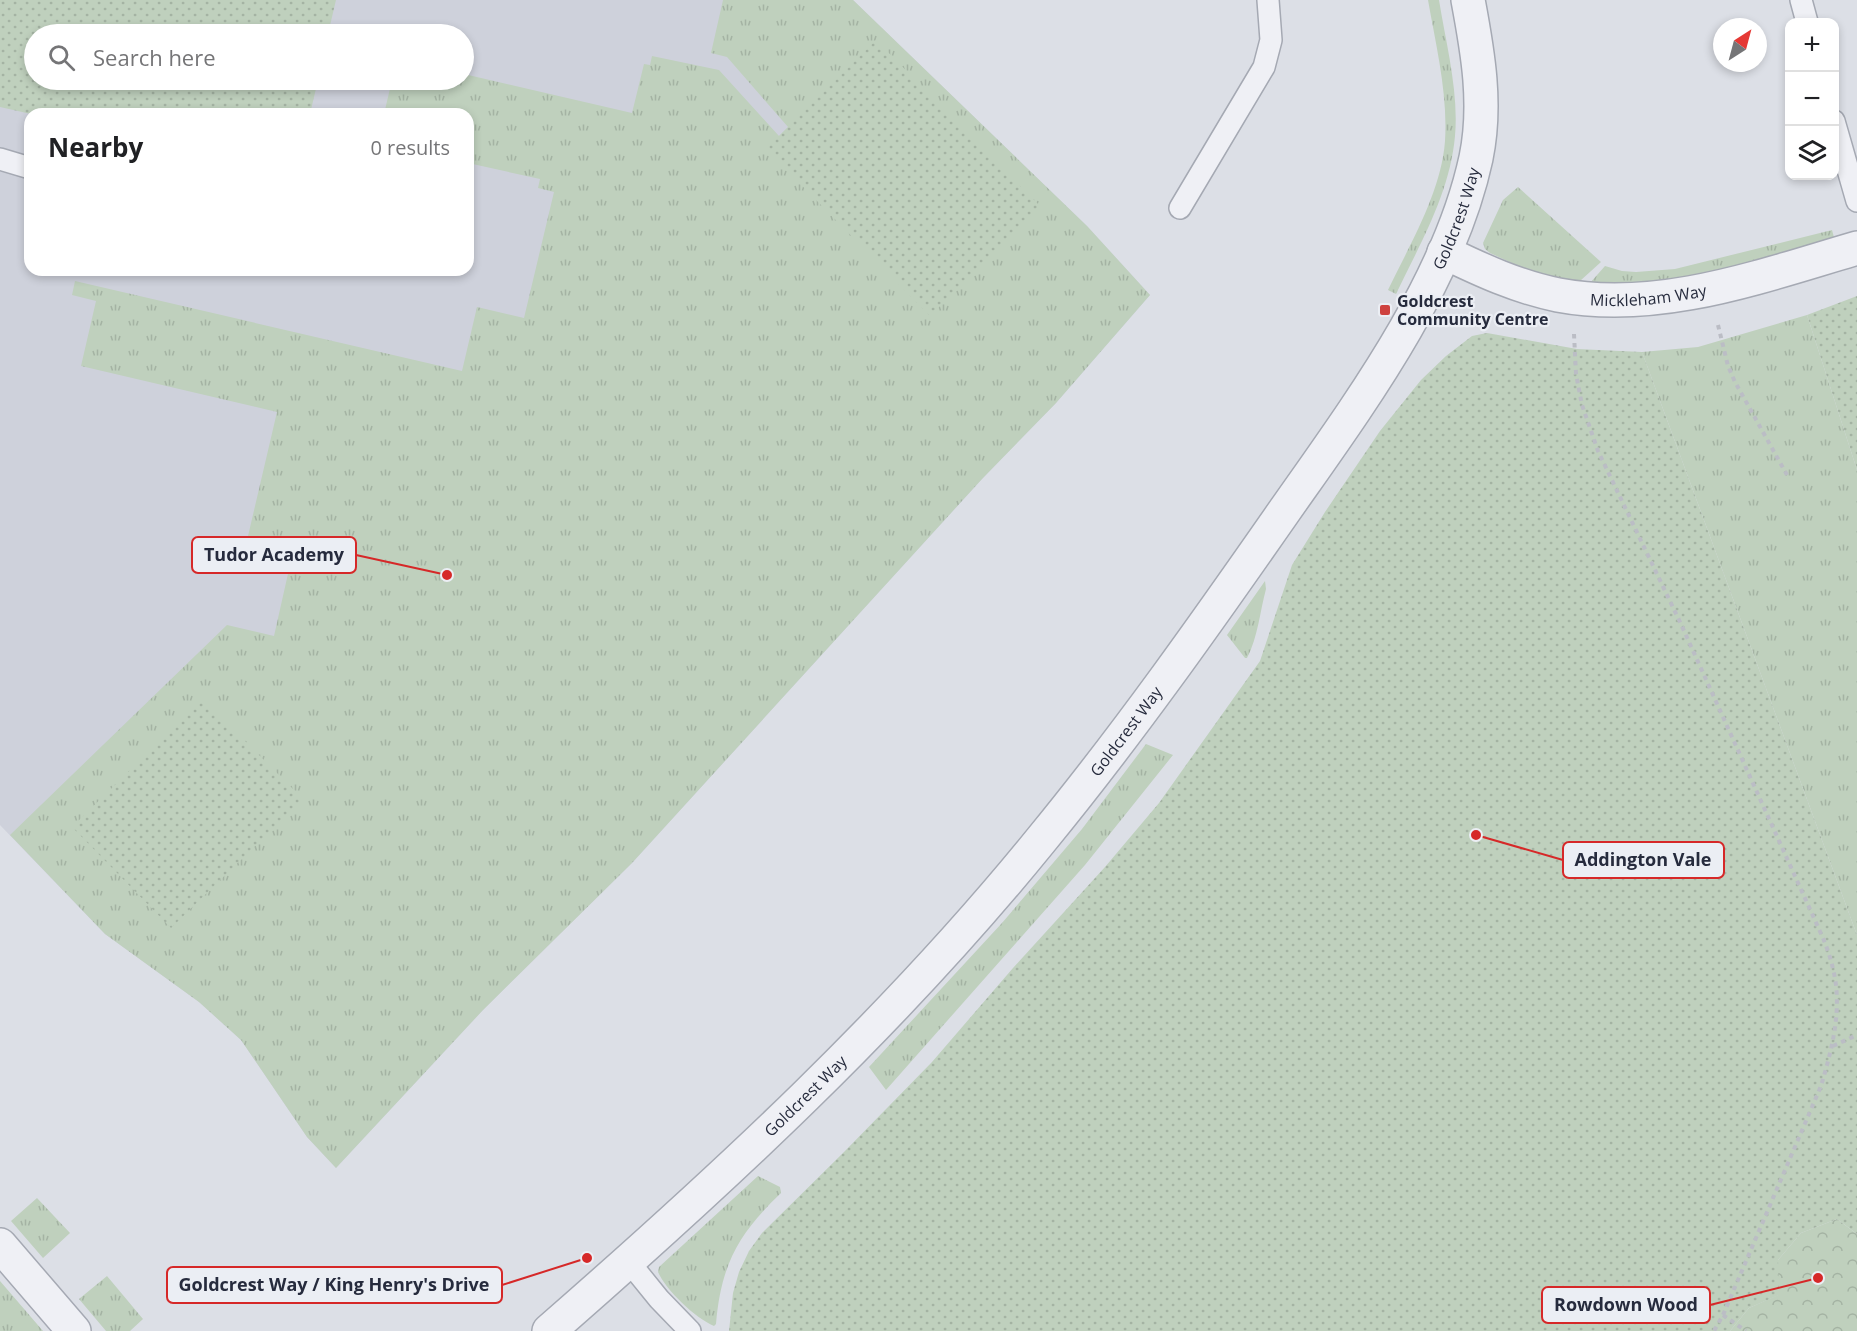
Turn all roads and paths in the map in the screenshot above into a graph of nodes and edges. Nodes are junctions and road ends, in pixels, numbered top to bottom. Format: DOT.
graph roads {
  1 [pos="1268,0"];
  2 [pos="1468,0"];
  3 [pos="1801,0"];
  4 [pos="1806,18"];
  5 [pos="1835,126"];
  6 [pos="0,159"];
  7 [pos="24,166"];
  8 [pos="1857,201"];
  9 [pos="1180,208"];
  10 [pos="1857,248"];
  11 [pos="1444,252"];
  12 [pos="1709,289"];
  13 [pos="1578,297"];
  14 [pos="1787,475"];
  15 [pos="1857,1035"];
  16 [pos="1833,1046"];
  17 [pos="0,1245"];
  18 [pos="629,1262"];
  19 [pos="1723,1314"];
  20 [pos="74,1331"];
  21 [pos="549,1331"];
  22 [pos="690,1331"];
  23 [pos="1714,1331"];
  24 [pos="1746,1331"];
  1 -- 9 [label="lane"];
  2 -- 11 [label="street, Goldcrest Way"];
  3 -- 4 [label="lane"];
  5 -- 8 [label="lane"];
  6 -- 7 [label="lane"];
  10 -- 12 [label="street, Mickleham Way"];
  11 -- 13 [label="street, Mickleham Way"];
  11 -- 18 [label="street, Goldcrest Way"];
  12 -- 13 [label="street, Mickleham Way"];
  12 -- 14 [label="path"];
  13 -- 16 [label="path"];
  15 -- 16 [label="path"];
  16 -- 19 [label="path"];
  17 -- 20 [label="street"];
  18 -- 21 [label="street, Goldcrest Way"];
  18 -- 22 [label="lane"];
  19 -- 23 [label="path"];
  19 -- 24 [label="path"];
}
